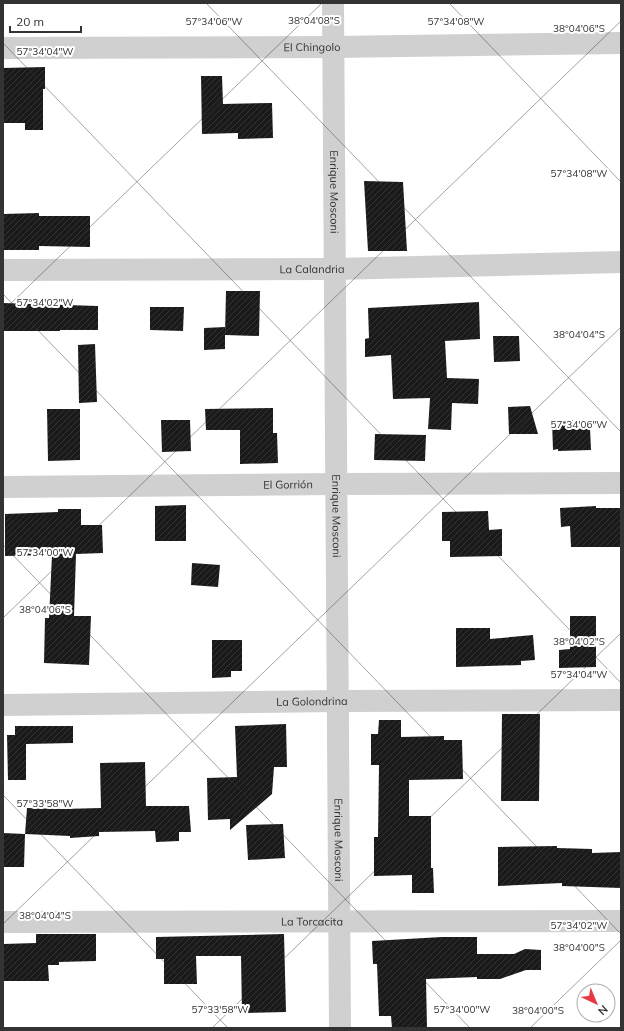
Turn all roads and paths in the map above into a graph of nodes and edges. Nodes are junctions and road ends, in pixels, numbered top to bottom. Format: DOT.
graph roads {
  1 [pos="333,3"];
  2 [pos="621,43"];
  3 [pos="333,47"];
  4 [pos="3,48"];
  5 [pos="621,262"];
  6 [pos="335,268"];
  7 [pos="3,270"];
  8 [pos="336,484"];
  9 [pos="621,484"];
  10 [pos="3,487"];
  11 [pos="338,700"];
  12 [pos="621,700"];
  13 [pos="3,705"];
  14 [pos="621,921"];
  15 [pos="3,922"];
  16 [pos="340,922"];
  17 [pos="340,1028"];
  1 -- 3 [label="street, Enrique Mosconi"];
  2 -- 3 [label="street, El Chingolo"];
  3 -- 4 [label="street, El Chingolo"];
  3 -- 6 [label="street, Enrique Mosconi"];
  5 -- 6 [label="street, La Calandria"];
  6 -- 7 [label="street, La Calandria"];
  6 -- 8 [label="street, Enrique Mosconi"];
  8 -- 9 [label="street, El Gorrión"];
  8 -- 10 [label="street, El Gorrión"];
  8 -- 11 [label="street, Enrique Mosconi"];
  11 -- 12 [label="street, La Golondrina"];
  11 -- 13 [label="street, La Golondrina"];
  11 -- 16 [label="street, Enrique Mosconi"];
  14 -- 16 [label="street, La Torcacita"];
  15 -- 16 [label="street, La Torcacita"];
  16 -- 17 [label="street, Enrique Mosconi"];
}
